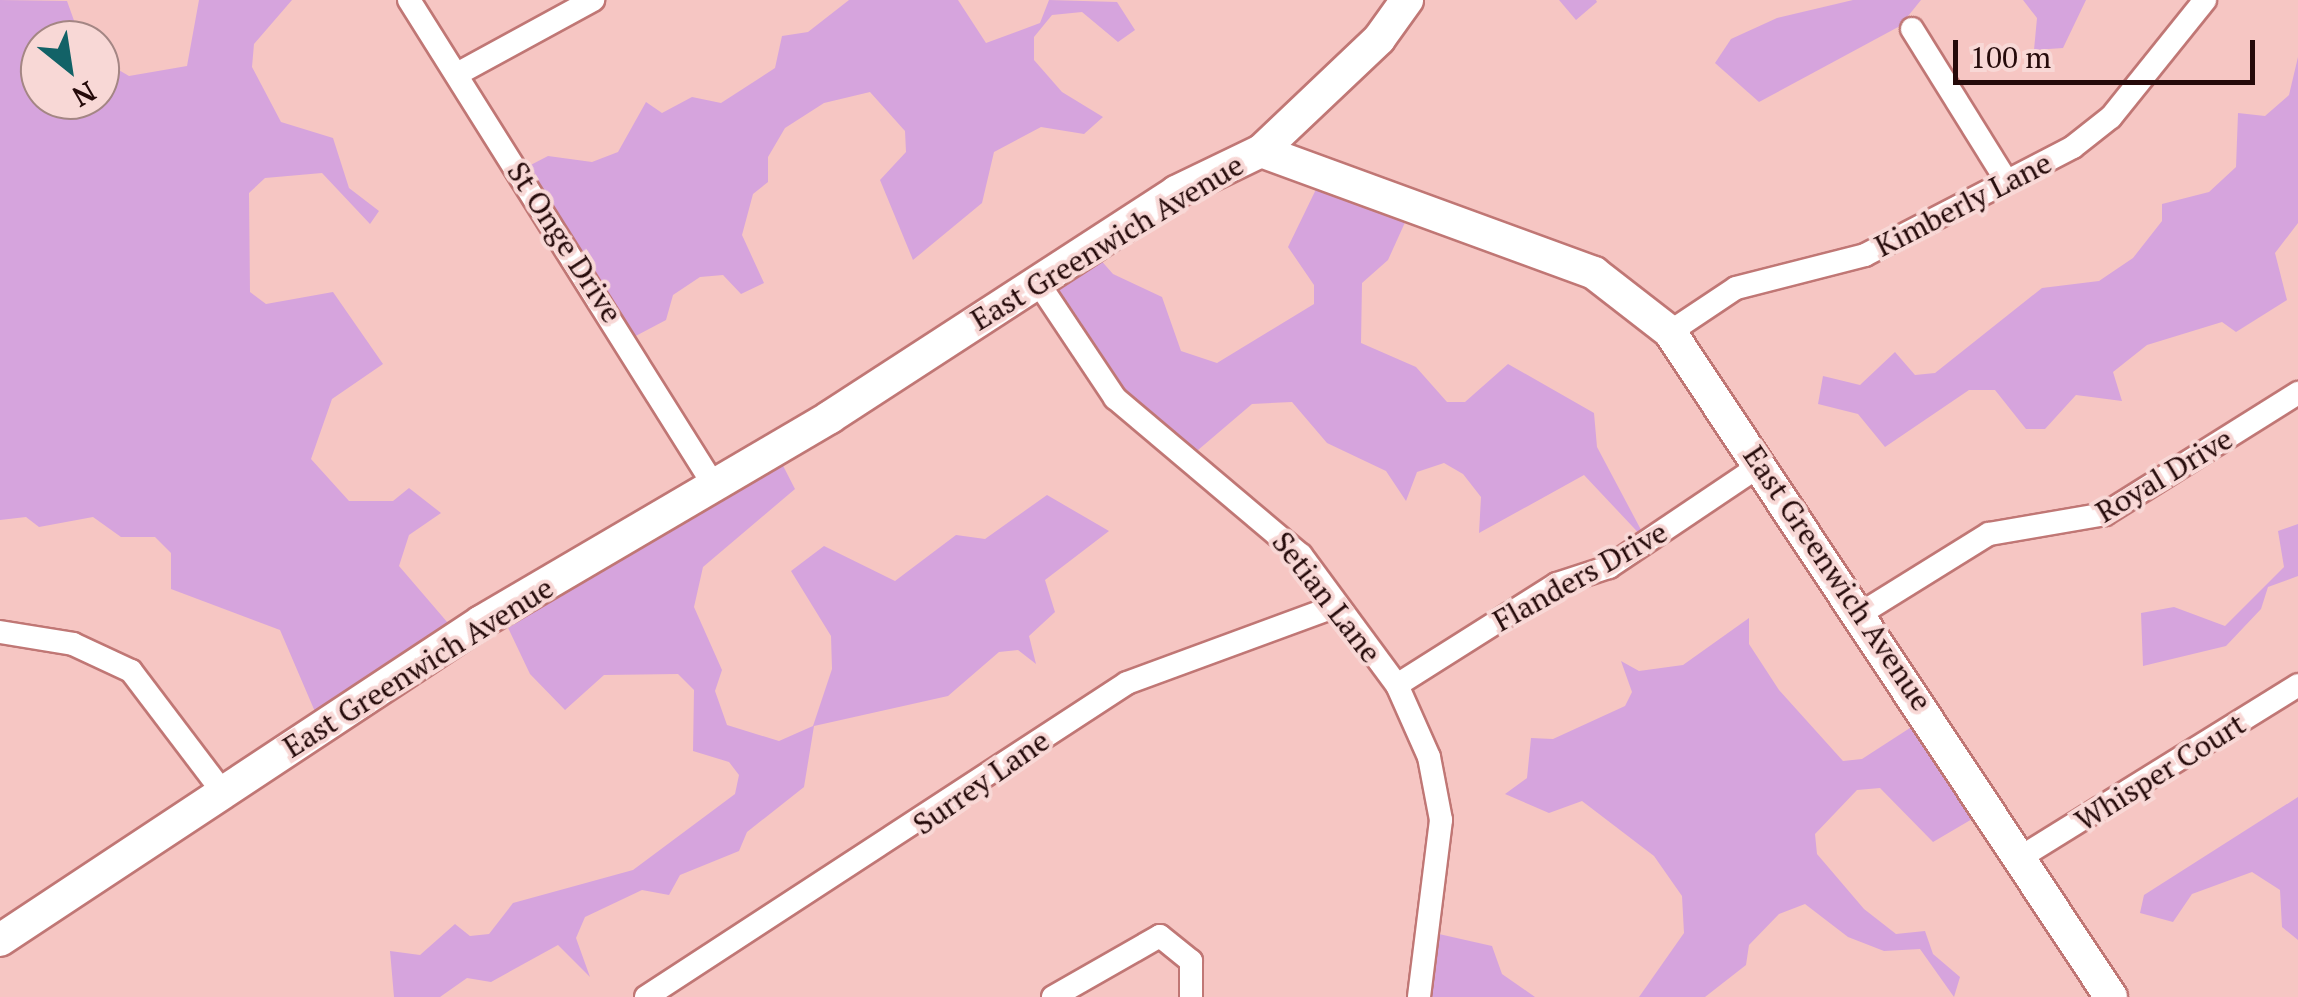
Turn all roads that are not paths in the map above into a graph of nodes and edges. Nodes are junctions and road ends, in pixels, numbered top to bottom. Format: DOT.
graph roads {
  1 [pos="409,0"];
  2 [pos="593,0"];
  3 [pos="1407,0"];
  4 [pos="2205,0"];
  5 [pos="1912,29"];
  6 [pos="459,73"];
  7 [pos="1260,151"];
  8 [pos="2006,180"];
  9 [pos="1037,282"];
  10 [pos="1670,332"];
  11 [pos="2298,393"];
  12 [pos="1762,464"];
  13 [pos="715,487"];
  14 [pos="1334,607"];
  15 [pos="1863,612"];
  16 [pos="0,632"];
  17 [pos="1396,685"];
  18 [pos="2298,685"];
  19 [pos="222,791"];
  20 [pos="2020,857"];
  21 [pos="0,940"];
  22 [pos="646,997"];
  23 [pos="1054,997"];
  24 [pos="1191,997"];
  25 [pos="1419,997"];
  26 [pos="2111,997"];
  1 -- 6 [label="street, St Onge Drive"];
  2 -- 6 [label="street"];
  3 -- 7 [label="street"];
  4 -- 8 [label="street, Kimberly Lane"];
  5 -- 8 [label="street"];
  6 -- 13 [label="street, St Onge Drive"];
  7 -- 9 [label="street, East Greenwich Avenue"];
  7 -- 10 [label="street, East Greenwich Avenue"];
  8 -- 10 [label="street, Kimberly Lane"];
  9 -- 13 [label="street, East Greenwich Avenue"];
  9 -- 14 [label="street, Setian Lane"];
  10 -- 12 [label="street, East Greenwich Avenue"];
  11 -- 15 [label="street, Royal Drive"];
  12 -- 15 [label="street, East Greenwich Avenue"];
  12 -- 17 [label="street, Flanders Drive"];
  13 -- 19 [label="street, East Greenwich Avenue"];
  14 -- 17 [label="street, Setian Lane"];
  14 -- 22 [label="street, Surrey Lane"];
  15 -- 20 [label="street, East Greenwich Avenue"];
  16 -- 19 [label="street"];
  17 -- 25 [label="street, Setian Lane"];
  18 -- 20 [label="street, Whisper Court"];
  19 -- 21 [label="street, East Greenwich Avenue"];
  20 -- 26 [label="street, East Greenwich Avenue"];
  23 -- 24 [label="street"];
}
